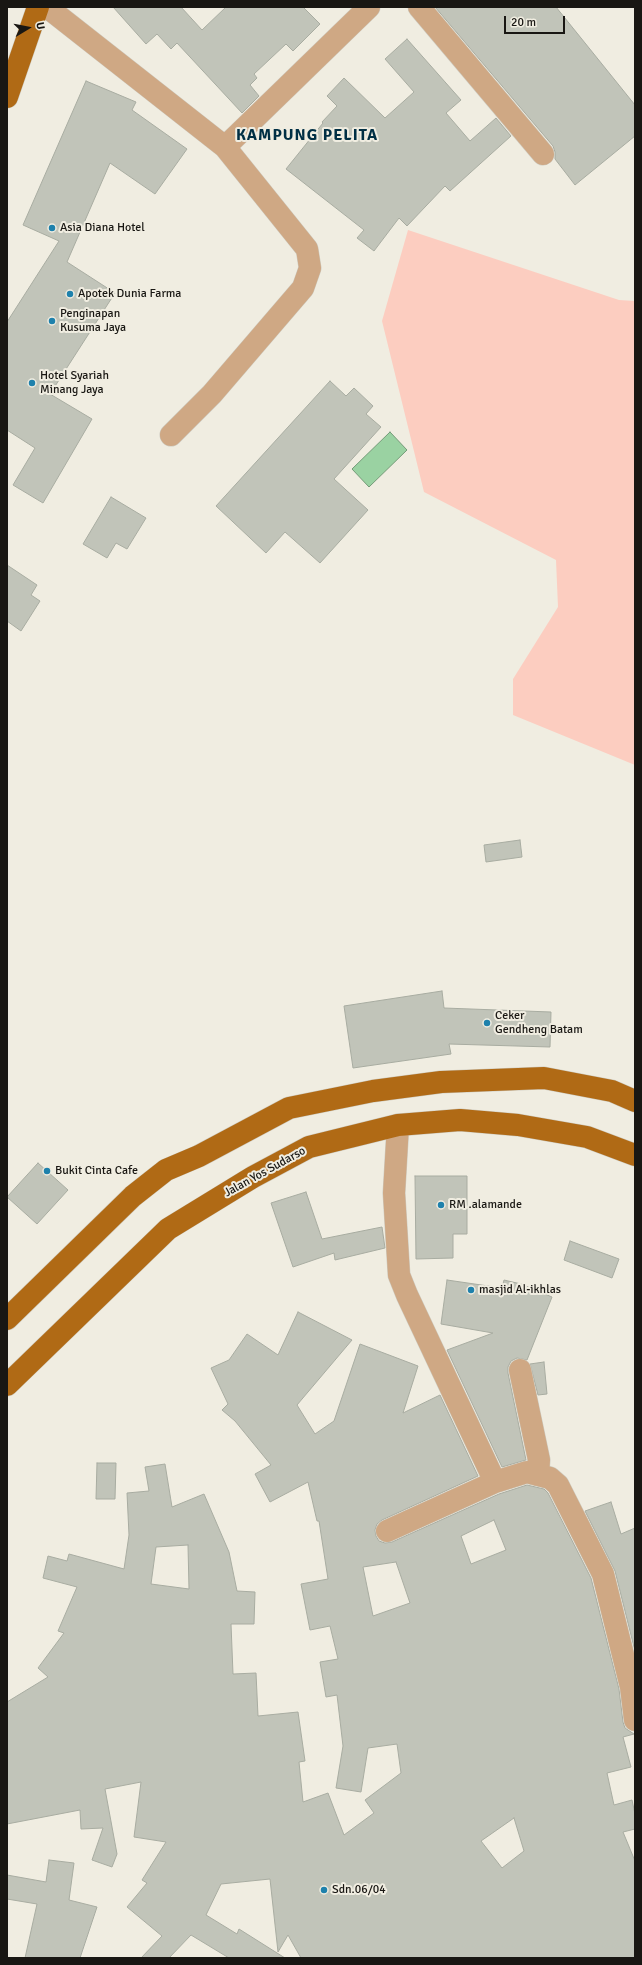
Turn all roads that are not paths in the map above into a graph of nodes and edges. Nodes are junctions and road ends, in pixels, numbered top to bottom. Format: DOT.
graph roads {
  1 [pos="38,7"];
  2 [pos="47,7"];
  3 [pos="369,7"];
  4 [pos="419,7"];
  5 [pos="7,97"];
  6 [pos="225,147"];
  7 [pos="543,154"];
  8 [pos="171,435"];
  9 [pos="635,1101"];
  10 [pos="398,1126"];
  11 [pos="635,1155"];
  12 [pos="7,1319"];
  13 [pos="520,1370"];
  14 [pos="7,1385"];
  15 [pos="538,1475"];
  16 [pos="495,1482"];
  17 [pos="387,1531"];
  18 [pos="635,1720"];
  1 -- 5 [label="main road"];
  2 -- 6 [label="street"];
  3 -- 6 [label="street"];
  4 -- 7 [label="street"];
  6 -- 8 [label="street"];
  9 -- 12 [label="main road"];
  10 -- 11 [label="main road, Jalan Yos Sudarso"];
  10 -- 14 [label="main road, Jalan Yos Sudarso"];
  10 -- 16 [label="street"];
  13 -- 15 [label="street"];
  15 -- 16 [label="street"];
  15 -- 18 [label="street"];
  16 -- 17 [label="street"];
}
